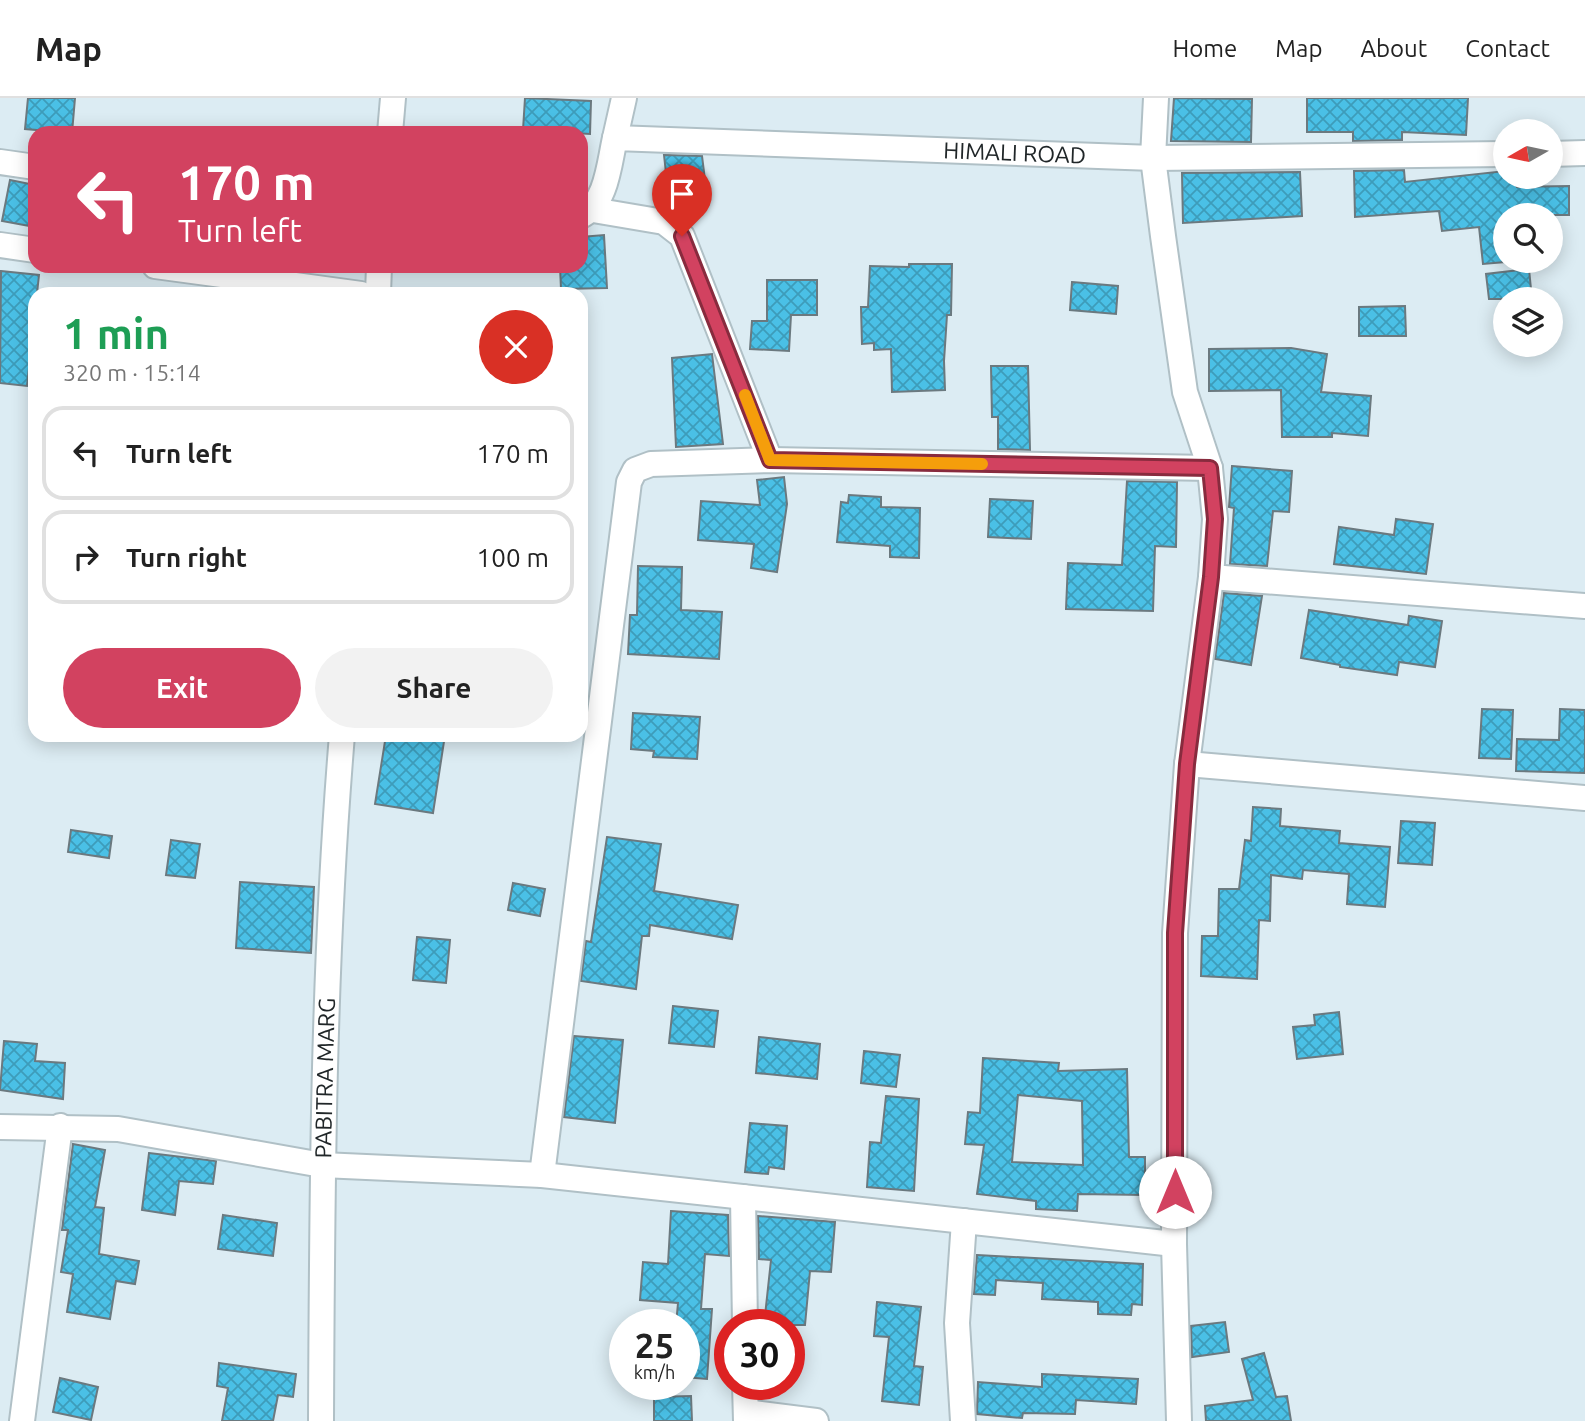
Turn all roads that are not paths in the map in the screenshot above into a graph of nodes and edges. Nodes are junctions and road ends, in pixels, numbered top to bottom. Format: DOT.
graph roads {
  1 [pos="393,98"];
  2 [pos="625,98"];
  3 [pos="1156,98"];
  4 [pos="391,126"];
  5 [pos="615,138"];
  6 [pos="1585,153"];
  7 [pos="1493,154"];
  8 [pos="1563,154"];
  9 [pos="1153,158"];
  10 [pos="0,162"];
  11 [pos="28,166"];
  12 [pos="588,212"];
  13 [pos="588,213"];
  14 [pos="0,245"];
  15 [pos="28,249"];
  16 [pos="258,273"];
  17 [pos="327,287"];
  18 [pos="770,460"];
  19 [pos="1210,468"];
  20 [pos="1211,577"];
  21 [pos="1585,606"];
  22 [pos="341,742"];
  23 [pos="1187,764"];
  24 [pos="1585,798"];
  25 [pos="60,1126"];
  26 [pos="0,1127"];
  27 [pos="322,1164"];
  28 [pos="542,1175"];
  29 [pos="743,1197"];
  30 [pos="964,1221"];
  31 [pos="1174,1244"];
  32 [pos="745,1309"];
  33 [pos="746,1416"];
  34 [pos="22,1421"];
  35 [pos="321,1421"];
  36 [pos="816,1421"];
  37 [pos="963,1421"];
  38 [pos="1179,1421"];
  1 -- 4 [label="street"];
  2 -- 5 [label="street"];
  3 -- 9 [label="street"];
  5 -- 9 [label="street, HIMALI ROAD"];
  5 -- 12 [label="street"];
  6 -- 8 [label="street"];
  7 -- 9 [label="street, HIMALI ROAD"];
  9 -- 19 [label="street"];
  10 -- 11 [label="street"];
  13 -- 18 [label="street"];
  14 -- 15 [label="street"];
  16 -- 17 [label="street"];
  18 -- 19 [label="street"];
  18 -- 28 [label="street"];
  19 -- 20 [label="street"];
  20 -- 21 [label="street"];
  20 -- 23 [label="street"];
  22 -- 27 [label="street, PABITRA MARG"];
  23 -- 24 [label="street"];
  23 -- 31 [label="street"];
  25 -- 26 [label="street"];
  25 -- 27 [label="street"];
  25 -- 34 [label="street"];
  27 -- 28 [label="street"];
  27 -- 35 [label="street, PABITRA MARG"];
  28 -- 29 [label="street"];
  29 -- 30 [label="street"];
  29 -- 32 [label="street"];
  30 -- 31 [label="street"];
  30 -- 37 [label="street"];
  31 -- 38 [label="street"];
  33 -- 36 [label="street"];
}
